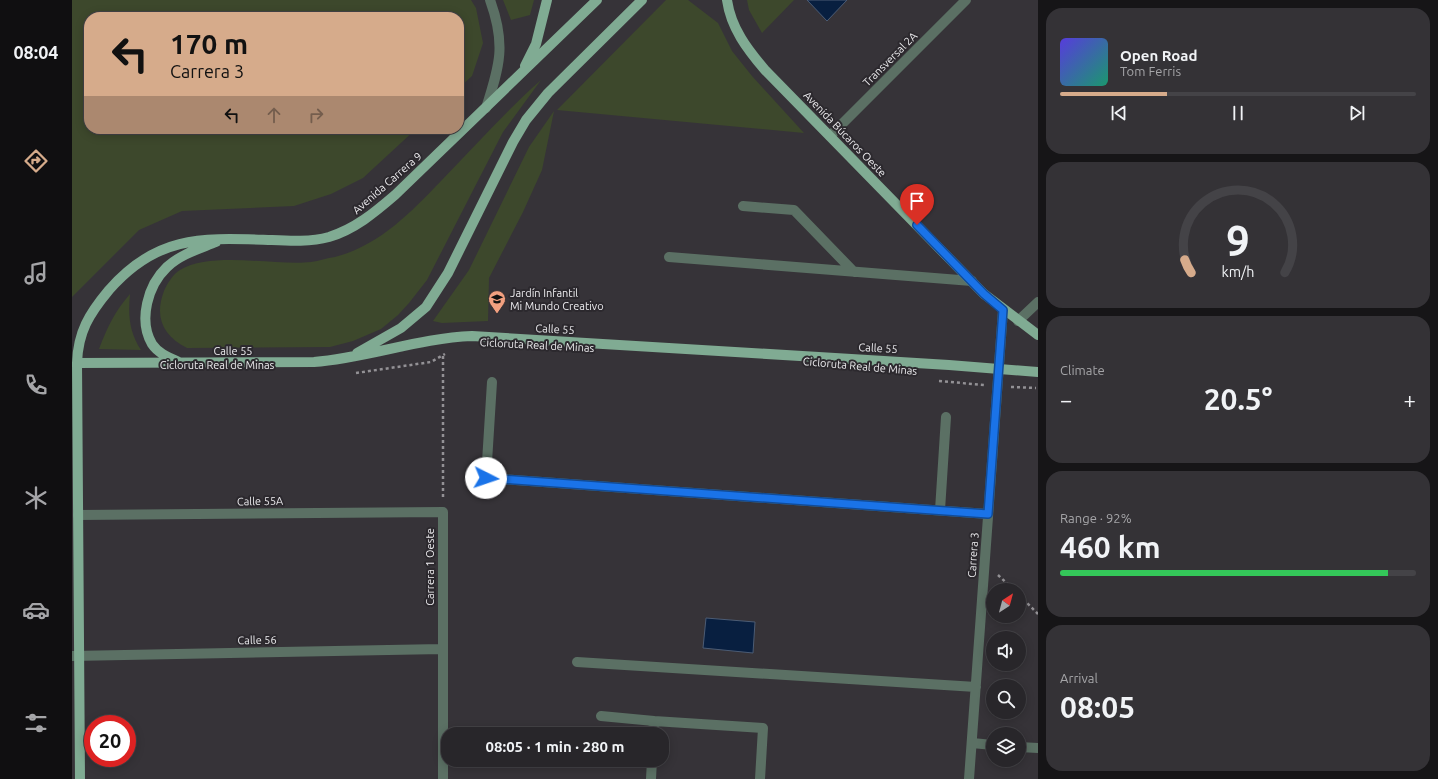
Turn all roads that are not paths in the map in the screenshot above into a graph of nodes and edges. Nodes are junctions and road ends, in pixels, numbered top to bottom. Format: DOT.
graph roads {
  1 [pos="490,0"];
  2 [pos="547,0"];
  3 [pos="597,0"];
  4 [pos="642,0"];
  5 [pos="727,0"];
  6 [pos="966,0"];
  7 [pos="521,74"];
  8 [pos="486,109"];
  9 [pos="464,130"];
  10 [pos="460,134"];
  11 [pos="830,136"];
  12 [pos="743,206"];
  13 [pos="226,239"];
  14 [pos="669,257"];
  15 [pos="854,272"];
  16 [pos="972,281"];
  17 [pos="1038,302"];
  18 [pos="1003,310"];
  19 [pos="1018,321"];
  20 [pos="1038,335"];
  21 [pos="348,358"];
  22 [pos="182,363"];
  23 [pos="75,364"];
  24 [pos="999,369"];
  25 [pos="1038,372"];
  26 [pos="492,382"];
  27 [pos="946,417"];
  28 [pos="940,510"];
  29 [pos="442,512"];
  30 [pos="988,514"];
  31 [pos="78,515"];
  32 [pos="442,649"];
  33 [pos="75,656"];
  34 [pos="577,662"];
  35 [pos="976,687"];
  36 [pos="601,716"];
  37 [pos="654,721"];
  38 [pos="654,727"];
  39 [pos="972,743"];
  40 [pos="986,744"];
  41 [pos="1026,747"];
  42 [pos="1038,748"];
  43 [pos="652,767"];
  44 [pos="80,779"];
  45 [pos="443,779"];
  46 [pos="651,779"];
  47 [pos="760,779"];
  48 [pos="969,779"];
  1 -- 8 [label="street"];
  2 -- 7 [label="main road"];
  3 -- 7 [label="main road, Avenida Carrera 9"];
  4 -- 21 [label="main road"];
  5 -- 11 [label="main road, Avenida Búcaros Oeste"];
  6 -- 11 [label="street, Transversal 2A"];
  7 -- 8 [label="main road, Avenida Carrera 9"];
  8 -- 9 [label="main road, Avenida Carrera 9"];
  10 -- 13 [label="main road, Avenida Carrera 9"];
  11 -- 16 [label="main road, Avenida Búcaros Oeste"];
  12 -- 15 [label="street"];
  13 -- 22 [label="main road"];
  13 -- 23 [label="main road, Avenida Carrera 9"];
  14 -- 15 [label="street"];
  15 -- 16 [label="street"];
  16 -- 18 [label="main road, Avenida Búcaros Oeste"];
  17 -- 19 [label="street"];
  18 -- 19 [label="main road, Avenida Búcaros Oeste"];
  18 -- 24 [label="street, Carrera 3"];
  19 -- 20 [label="main road, Avenida Búcaros Oeste"];
  21 -- 22 [label="main road, Calle 55"];
  21 -- 24 [label="main road, Calle 55"];
  22 -- 23 [label="main road, Calle 55"];
  23 -- 31 [label="main road, Avenida Carrera 9"];
  24 -- 25 [label="main road, Calle 55"];
  24 -- 30 [label="street, Carrera 3"];
  26 -- 28 [label="street"];
  27 -- 28 [label="street"];
  28 -- 30 [label="street"];
  29 -- 31 [label="street, Calle 55A"];
  29 -- 32 [label="street, Carrera 1 Oeste"];
  30 -- 35 [label="street, Carrera 3"];
  31 -- 33 [label="main road, Avenida Carrera 9"];
  32 -- 33 [label="street, Calle 56"];
  32 -- 45 [label="street, Carrera 1 Oeste"];
  33 -- 44 [label="main road, Avenida Carrera 9"];
  34 -- 35 [label="street"];
  35 -- 39 [label="street, Carrera 3"];
  36 -- 37 [label="street"];
  37 -- 38 [label="street"];
  37 -- 47 [label="street"];
  39 -- 40 [label="street"];
  39 -- 48 [label="street, Carrera 3"];
  41 -- 42 [label="street"];
  43 -- 46 [label="street"];
}
